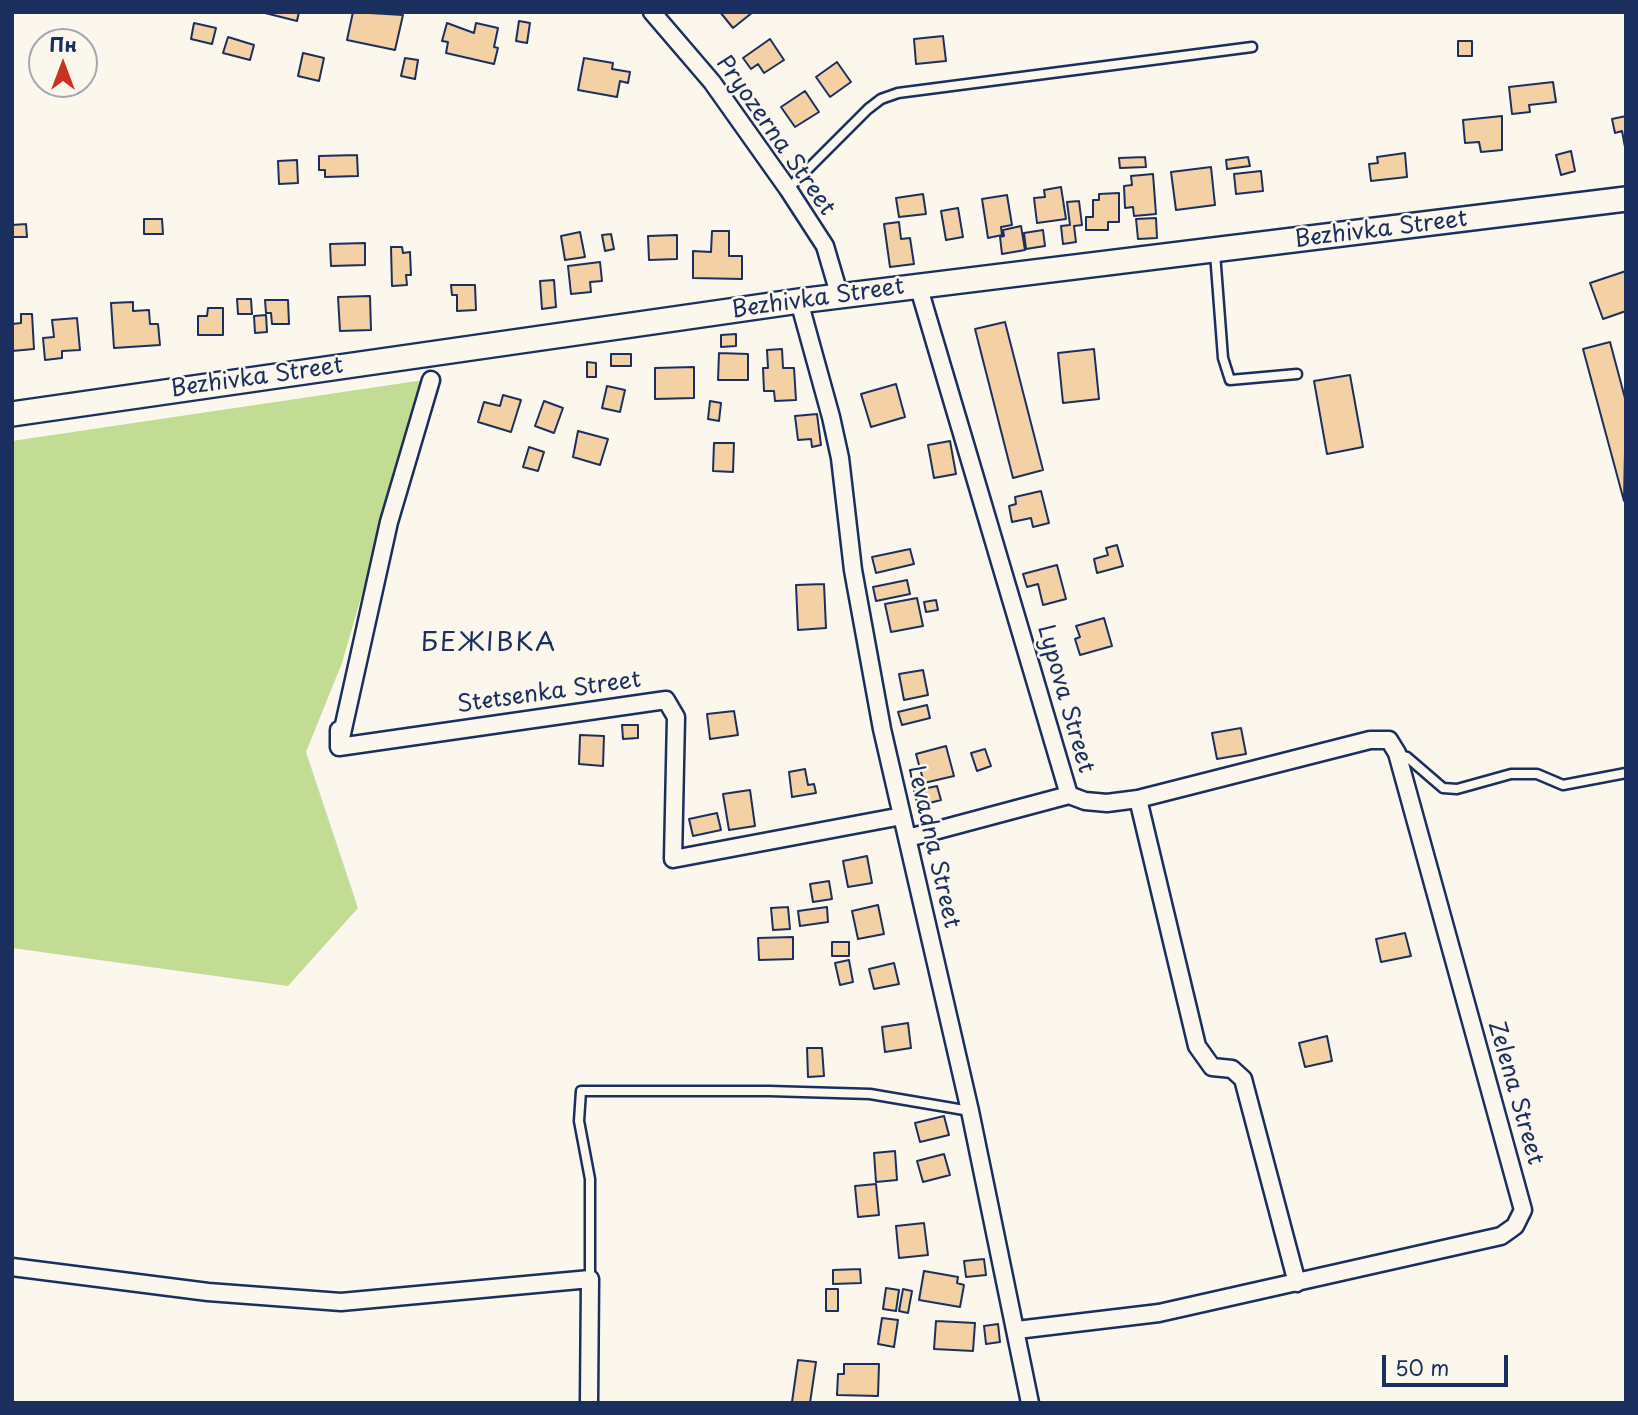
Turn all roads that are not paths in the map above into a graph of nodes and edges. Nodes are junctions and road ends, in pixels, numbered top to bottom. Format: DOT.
graph roads {
  1 [pos="652,12"];
  2 [pos="1252,47"];
  3 [pos="788,189"];
  4 [pos="1626,199"];
  5 [pos="1215,250"];
  6 [pos="918,285"];
  7 [pos="840,297"];
  8 [pos="799,301"];
  9 [pos="1297,374"];
  10 [pos="431,380"];
  11 [pos="12,414"];
  12 [pos="339,730"];
  13 [pos="338,747"];
  14 [pos="1397,753"];
  15 [pos="1626,773"];
  16 [pos="1069,795"];
  17 [pos="1138,799"];
  18 [pos="902,816"];
  19 [pos="908,838"];
  20 [pos="970,1111"];
  21 [pos="12,1267"];
  22 [pos="590,1279"];
  23 [pos="1297,1283"];
  24 [pos="1017,1330"];
  25 [pos="589,1403"];
  26 [pos="1030,1403"];
  1 -- 3 [label="street, Pryozerna Street"];
  2 -- 3 [label="lane"];
  3 -- 7 [label="street, Pryozerna Street"];
  4 -- 5 [label="main road, Bezhivka Street"];
  5 -- 6 [label="main road, Bezhivka Street"];
  5 -- 9 [label="lane"];
  6 -- 7 [label="main road, Bezhivka Street"];
  6 -- 16 [label="street, Lypova Street"];
  7 -- 8 [label="main road, Bezhivka Street"];
  8 -- 11 [label="main road, Bezhivka Street"];
  8 -- 18 [label="street, Levadna Street"];
  10 -- 13 [label="street"];
  12 -- 13 [label="street"];
  13 -- 18 [label="street, Stetsenka Street"];
  14 -- 15 [label="lane"];
  14 -- 17 [label="street, Lypova Street"];
  14 -- 23 [label="street, Zelena Street"];
  16 -- 17 [label="street, Lypova Street"];
  16 -- 19 [label="street"];
  17 -- 23 [label="street"];
  18 -- 19 [label="street, Levadna Street"];
  19 -- 20 [label="street, Levadna Street"];
  20 -- 22 [label="lane"];
  20 -- 24 [label="street, Levadna Street"];
  21 -- 22 [label="street"];
  22 -- 25 [label="street"];
  23 -- 24 [label="street, Zelena Street"];
  24 -- 26 [label="street, Levadna Street"];
}
